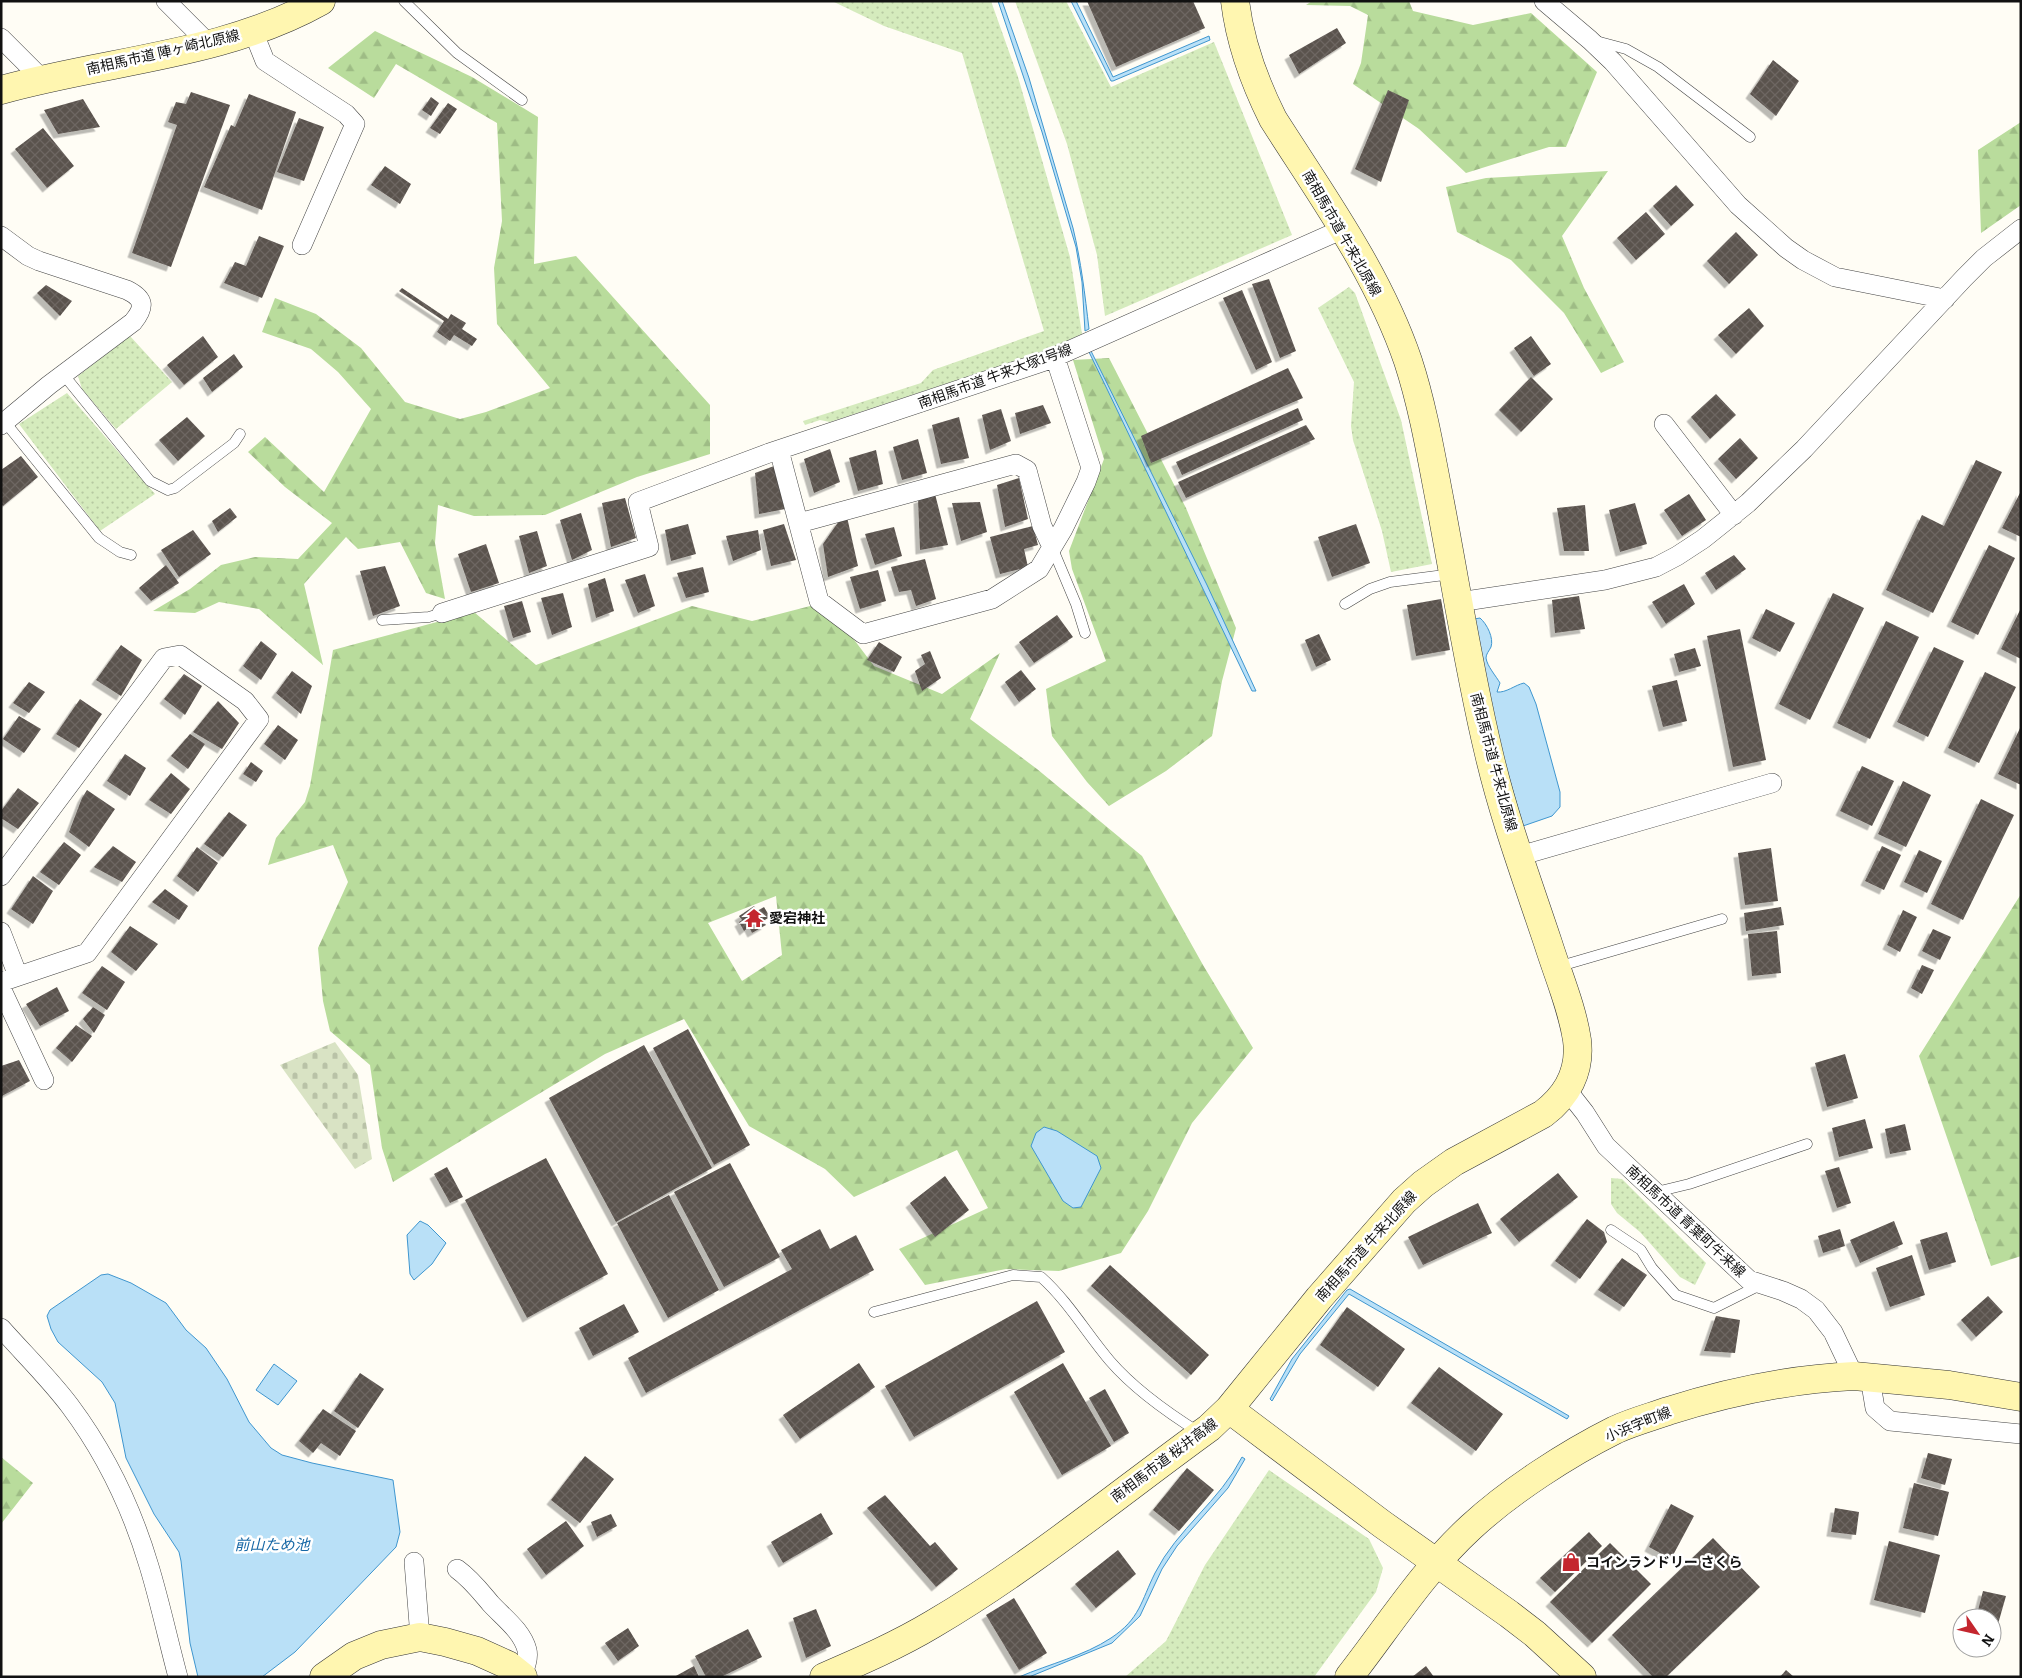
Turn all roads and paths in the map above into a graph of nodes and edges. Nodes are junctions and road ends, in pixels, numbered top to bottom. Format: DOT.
graph roads {
  1 [pos="166,1"];
  2 [pos="321,1"];
  3 [pos="404,1"];
  4 [pos="1236,1"];
  5 [pos="1544,1"];
  6 [pos="253,31"];
  7 [pos="1,38"];
  8 [pos="1590,40"];
  9 [pos="209,44"];
  10 [pos="42,79"];
  11 [pos="1,90"];
  12 [pos="522,100"];
  13 [pos="1750,137"];
  14 [pos="1343,229"];
  15 [pos="2021,229"];
  16 [pos="1,236"];
  17 [pos="302,245"];
  18 [pos="1944,299"];
  19 [pos="1055,357"];
  20 [pos="64,374"];
  21 [pos="3,423"];
  22 [pos="1664,424"];
  23 [pos="240,434"];
  24 [pos="779,450"];
  25 [pos="1734,516"];
  26 [pos="799,523"];
  27 [pos="1052,547"];
  28 [pos="131,555"];
  29 [pos="1453,574"];
  30 [pos="1459,602"];
  31 [pos="1345,604"];
  32 [pos="442,613"];
  33 [pos="382,620"];
  34 [pos="1085,633"];
  35 [pos="1772,783"];
  36 [pos="1519,856"];
  37 [pos="1,876"];
  38 [pos="1722,919"];
  39 [pos="1,932"];
  40 [pos="1556,968"];
  41 [pos="10,979"];
  42 [pos="1,988"];
  43 [pos="44,1080"];
  44 [pos="1566,1090"];
  45 [pos="1807,1144"];
  46 [pos="1656,1192"];
  47 [pos="1611,1230"];
  48 [pos="1760,1285"];
  49 [pos="874,1312"];
  50 [pos="1,1328"];
  51 [pos="1862,1377"];
  52 [pos="2021,1397"];
  53 [pos="1229,1410"];
  54 [pos="1201,1434"];
  55 [pos="2021,1434"];
  56 [pos="414,1562"];
  57 [pos="1438,1563"];
  58 [pos="457,1569"];
  59 [pos="420,1637"];
  60 [pos="523,1676"];
  61 [pos="178,1677"];
  62 [pos="324,1677"];
  63 [pos="824,1677"];
  64 [pos="1349,1677"];
  65 [pos="1582,1677"];
  1 -- 9 [label="street"];
  2 -- 6 [label="street, 南相馬市道 陣ヶ崎北原線"];
  3 -- 12 [label="lane"];
  4 -- 14 [label="street, 南相馬市道 牛来北原線"];
  5 -- 8 [label="street"];
  6 -- 9 [label="street, 南相馬市道 陣ヶ崎北原線"];
  6 -- 17 [label="street"];
  7 -- 10 [label="street"];
  8 -- 13 [label="lane"];
  8 -- 18 [label="street"];
  9 -- 10 [label="street, 南相馬市道 陣ヶ崎北原線"];
  10 -- 11 [label="street, 南相馬市道 陣ヶ崎北原線"];
  14 -- 19 [label="street, 南相馬市道 牛来大塚1号線"];
  14 -- 29 [label="street, 南相馬市道 牛来北原線"];
  15 -- 18 [label="street"];
  16 -- 20 [label="street"];
  18 -- 25 [label="street"];
  19 -- 24 [label="street, 南相馬市道 牛来大塚1号線"];
  19 -- 27 [label="street"];
  20 -- 21 [label="street"];
  20 -- 23 [label="lane"];
  21 -- 28 [label="lane"];
  22 -- 25 [label="street"];
  24 -- 26 [label="street"];
  24 -- 32 [label="street, 南相馬市道 牛来大塚1号線"];
  25 -- 30 [label="street"];
  26 -- 27 [label="street"];
  26 -- 27 [label="street"];
  27 -- 34 [label="lane"];
  29 -- 30 [label="street, 南相馬市道 牛来北原線"];
  29 -- 31 [label="lane"];
  30 -- 36 [label="street, 南相馬市道 牛来北原線"];
  32 -- 33 [label="lane"];
  35 -- 36 [label="street"];
  36 -- 40 [label="street, 南相馬市道 牛来北原線"];
  37 -- 41 [label="street"];
  38 -- 40 [label="lane"];
  39 -- 41 [label="street"];
  40 -- 44 [label="street, 南相馬市道 牛来北原線"];
  42 -- 43 [label="street"];
  44 -- 46 [label="street, 南相馬市道 青葉町牛来線"];
  44 -- 53 [label="street, 南相馬市道 牛来北原線"];
  45 -- 46 [label="lane"];
  46 -- 48 [label="street, 南相馬市道 青葉町牛来線"];
  47 -- 48 [label="lane"];
  48 -- 51 [label="street, 南相馬市道 青葉町牛来線"];
  49 -- 54 [label="lane"];
  50 -- 61 [label="street"];
  51 -- 52 [label="street, 小浜字町線"];
  51 -- 55 [label="street, 南相馬市道 青葉町牛来線"];
  51 -- 57 [label="street, 小浜字町線"];
  53 -- 54 [label="street, 南相馬市道 桜井高線"];
  53 -- 57 [label="street, 南相馬市道 桜井高線"];
  54 -- 63 [label="street, 南相馬市道 桜井高線"];
  56 -- 59 [label="street"];
  57 -- 64 [label="street, 小浜字町線"];
  57 -- 65 [label="street, 南相馬市道 桜井高線"];
  58 -- 60 [label="street"];
  59 -- 60 [label="street"];
  59 -- 62 [label="street"];
}
